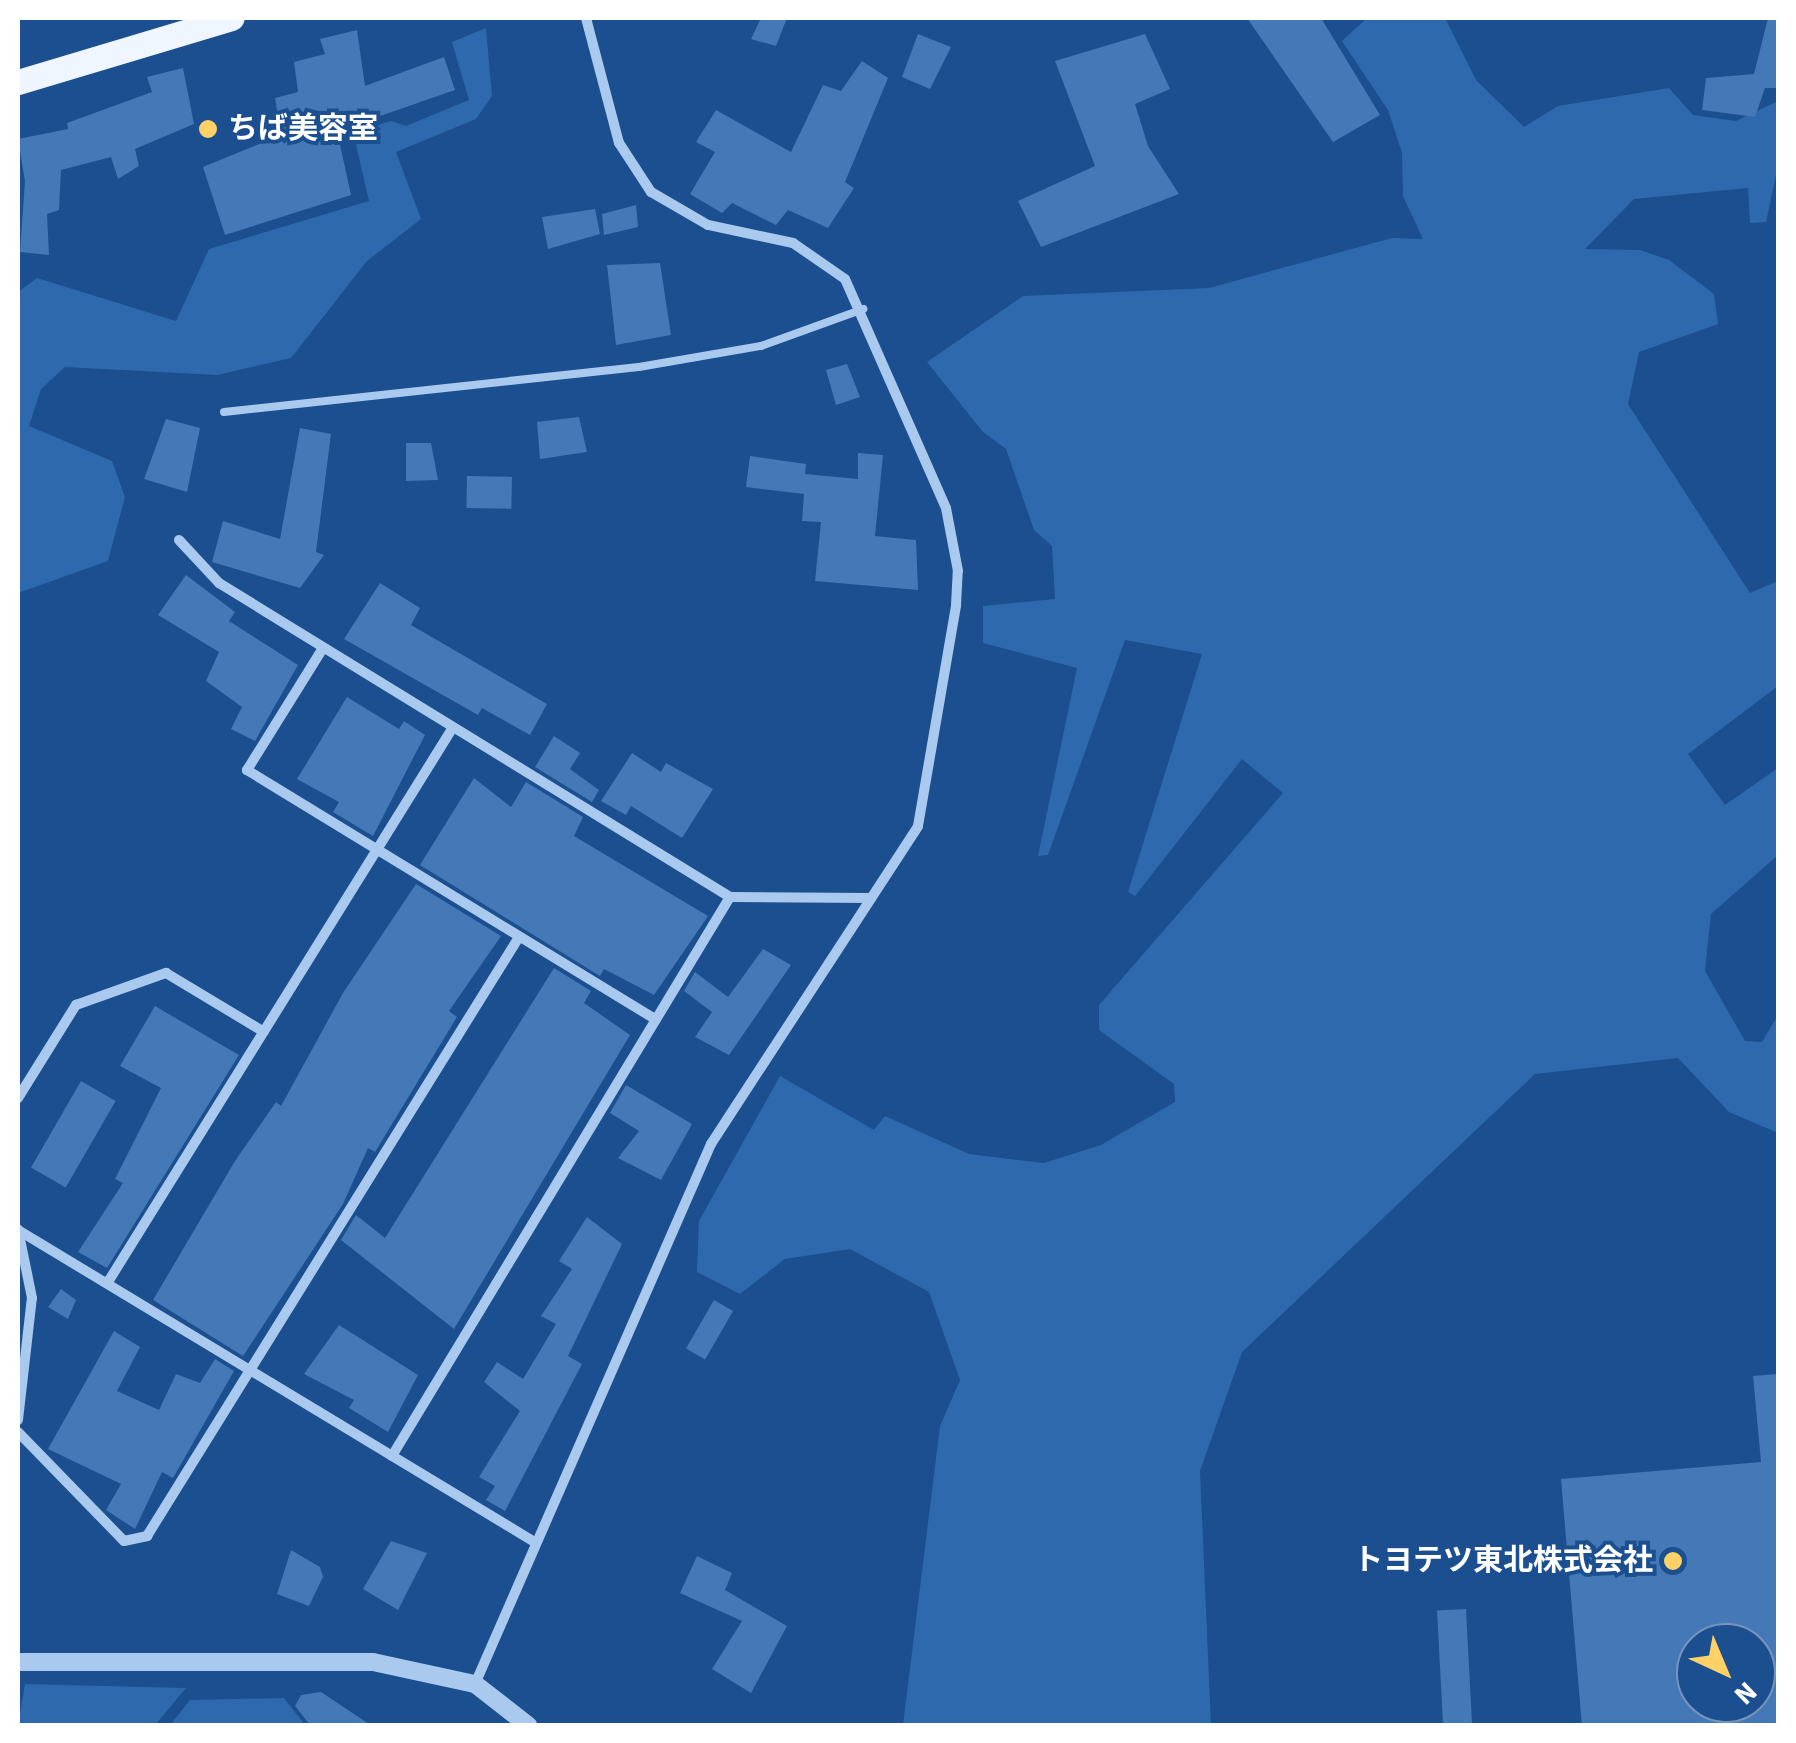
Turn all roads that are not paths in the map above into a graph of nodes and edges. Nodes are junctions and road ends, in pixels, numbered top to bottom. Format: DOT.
graph roads {
  1 [pos="232,18"];
  2 [pos="586,18"];
  3 [pos="18,82"];
  4 [pos="863,309"];
  5 [pos="224,412"];
  6 [pos="179,540"];
  7 [pos="324,648"];
  8 [pos="452,729"];
  9 [pos="377,850"];
  10 [pos="730,897"];
  11 [pos="871,898"];
  12 [pos="519,937"];
  13 [pos="656,1020"];
  14 [pos="264,1032"];
  15 [pos="18,1098"];
  16 [pos="18,1229"];
  17 [pos="108,1282"];
  18 [pos="250,1369"];
  19 [pos="18,1420"];
  20 [pos="18,1432"];
  21 [pos="392,1456"];
  22 [pos="533,1542"];
  23 [pos="18,1662"];
  24 [pos="475,1684"];
  25 [pos="530,1726"];
  1 -- 3 [label="main road"];
  2 -- 4 [label="street"];
  4 -- 5 [label="lane"];
  4 -- 11 [label="street"];
  6 -- 7 [label="street"];
  7 -- 8 [label="street"];
  7 -- 9 [label="street"];
  8 -- 9 [label="street"];
  8 -- 10 [label="street"];
  9 -- 12 [label="street"];
  9 -- 14 [label="street"];
  10 -- 11 [label="street"];
  10 -- 13 [label="street"];
  11 -- 22 [label="street"];
  12 -- 13 [label="street"];
  12 -- 18 [label="street"];
  13 -- 21 [label="street"];
  14 -- 15 [label="street"];
  14 -- 17 [label="street"];
  16 -- 17 [label="street"];
  16 -- 19 [label="street"];
  17 -- 18 [label="street"];
  18 -- 20 [label="street"];
  18 -- 21 [label="street"];
  21 -- 22 [label="street"];
  22 -- 24 [label="street"];
  23 -- 24 [label="street"];
  24 -- 25 [label="street"];
}
